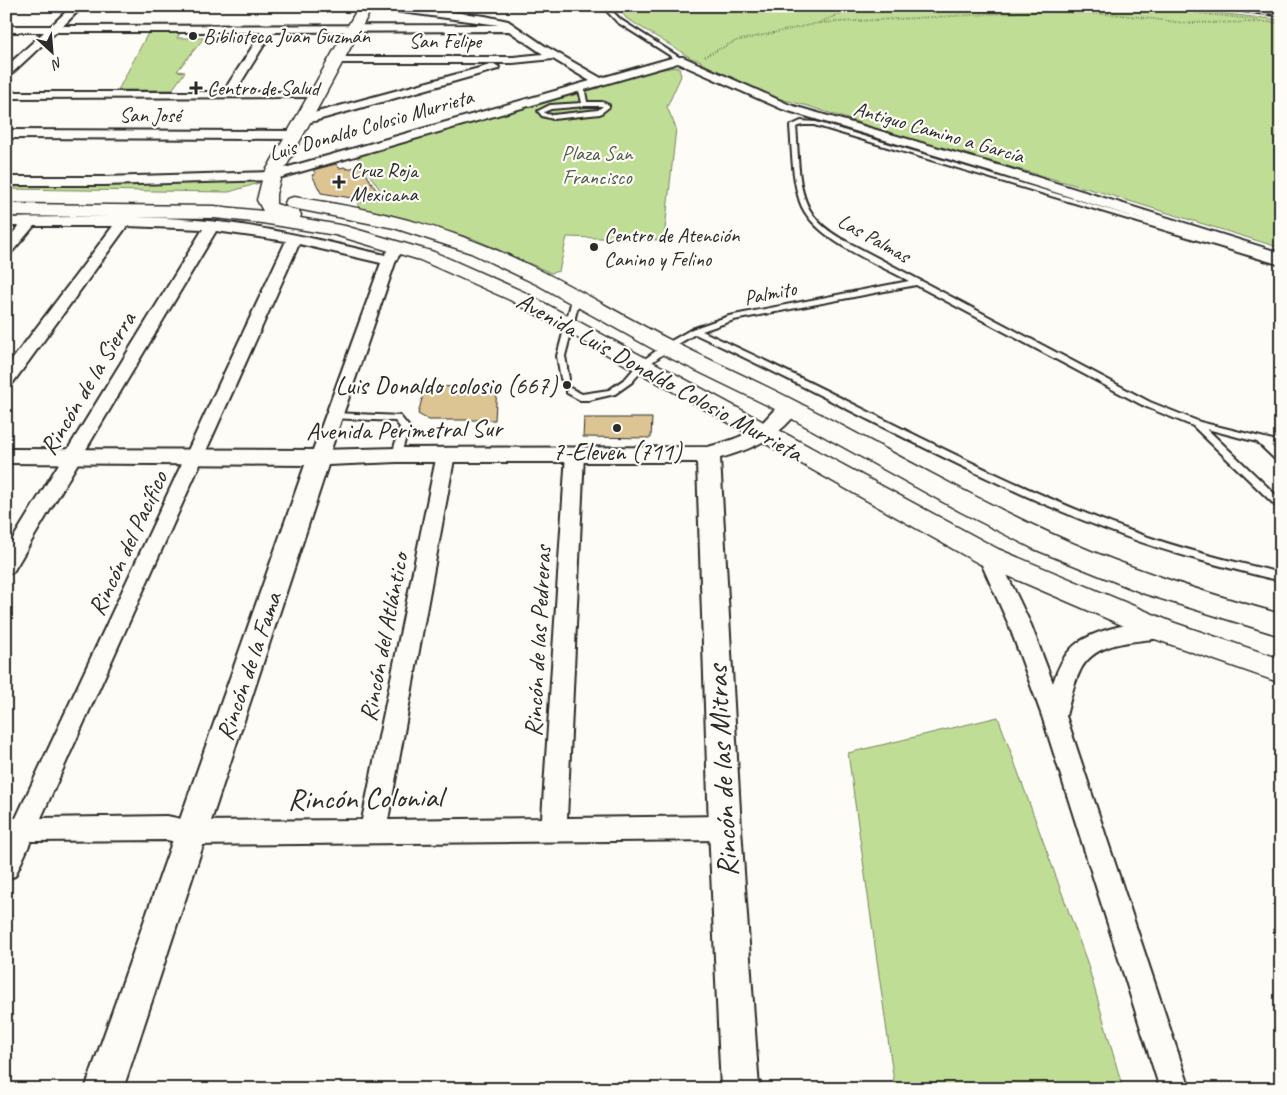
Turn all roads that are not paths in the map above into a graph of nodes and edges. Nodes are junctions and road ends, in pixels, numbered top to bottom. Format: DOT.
graph roads {
  1 [pos="78,6"];
  2 [pos="366,6"];
  3 [pos="379,6"];
  4 [pos="604,6"];
  5 [pos="269,28"];
  6 [pos="353,28"];
  7 [pos="514,28"];
  8 [pos="6,29"];
  9 [pos="53,29"];
  10 [pos="554,56"];
  11 [pos="335,60"];
  12 [pos="513,60"];
  13 [pos="6,61"];
  14 [pos="20,61"];
  15 [pos="684,61"];
  16 [pos="6,73"];
  17 [pos="598,81"];
  18 [pos="581,86"];
  19 [pos="6,95"];
  20 [pos="227,95"];
  21 [pos="316,95"];
  22 [pos="585,104"];
  23 [pos="303,120"];
  24 [pos="6,134"];
  25 [pos="294,135"];
  26 [pos="272,176"];
  27 [pos="9,191"];
  28 [pos="264,199"];
  29 [pos="6,210"];
  30 [pos="6,222"];
  31 [pos="30,222"];
  32 [pos="123,222"];
  33 [pos="314,225"];
  34 [pos="212,226"];
  35 [pos="294,240"];
  36 [pos="6,250"];
  37 [pos="394,253"];
  38 [pos="1281,257"];
  39 [pos="1281,262"];
  40 [pos="917,282"];
  41 [pos="576,298"];
  42 [pos="569,325"];
  43 [pos="695,331"];
  44 [pos="667,347"];
  45 [pos="641,366"];
  46 [pos="565,378"];
  47 [pos="6,380"];
  48 [pos="570,391"];
  49 [pos="789,408"];
  50 [pos="334,416"];
  51 [pos="1197,424"];
  52 [pos="764,433"];
  53 [pos="1260,440"];
  54 [pos="1281,444"];
  55 [pos="446,454"];
  56 [pos="575,454"];
  57 [pos="708,454"];
  58 [pos="397,455"];
  59 [pos="6,456"];
  60 [pos="71,457"];
  61 [pos="195,458"];
  62 [pos="319,458"];
  63 [pos="1281,460"];
  64 [pos="1281,506"];
  65 [pos="988,556"];
  66 [pos="6,567"];
  67 [pos="1281,577"];
  68 [pos="1281,625"];
  69 [pos="1162,630"];
  70 [pos="1281,671"];
  71 [pos="1054,716"];
  72 [pos="724,828"];
  73 [pos="15,830"];
  74 [pos="373,830"];
  75 [pos="554,830"];
  76 [pos="191,833"];
  77 [pos="6,867"];
  78 [pos="104,1089"];
  79 [pos="740,1089"];
  80 [pos="1175,1089"];
  1 -- 9 [label="street"];
  2 -- 6 [label="main road"];
  3 -- 7 [label="street"];
  4 -- 15 [label="lane, Antiguo Camino a García"];
  5 -- 6 [label="street"];
  5 -- 9 [label="street"];
  5 -- 20 [label="street"];
  6 -- 7 [label="street"];
  6 -- 11 [label="main road"];
  7 -- 10 [label="street"];
  8 -- 9 [label="street"];
  9 -- 14 [label="street"];
  10 -- 12 [label="street, San Felipe"];
  10 -- 17 [label="street"];
  11 -- 12 [label="street, San Felipe"];
  11 -- 21 [label="main road"];
  12 -- 23 [label="street"];
  13 -- 14 [label="street"];
  14 -- 16 [label="street"];
  15 -- 17 [label="street, Luis Donaldo Colosio Murrieta"];
  15 -- 38 [label="street, Antiguo Camino a García"];
  17 -- 18 [label="street, Luis Donaldo Colosio Murrieta"];
  18 -- 22 [label="lane"];
  18 -- 26 [label="street, Luis Donaldo Colosio Murrieta"];
  19 -- 20 [label="street"];
  20 -- 21 [label="street"];
  21 -- 23 [label="main road"];
  22 -- 22 [label="lane"];
  23 -- 25 [label="main road"];
  24 -- 25 [label="street, San José"];
  25 -- 26 [label="main road"];
  26 -- 27 [label="street, Luis Donaldo Colosio Murrieta"];
  26 -- 28 [label="main road"];
  27 -- 28 [label="main road, Avenida Luis Donaldo Colosio Murrieta"];
  28 -- 33 [label="main road"];
  28 -- 41 [label="main road, Avenida Luis Donaldo Colosio Murrieta"];
  29 -- 33 [label="main road, Avenida Luis Donaldo Colosio Murrieta"];
  30 -- 31 [label="street"];
  31 -- 32 [label="street"];
  31 -- 36 [label="street"];
  32 -- 34 [label="street"];
  32 -- 47 [label="street"];
  33 -- 37 [label="main road, Avenida Luis Donaldo Colosio Murrieta"];
  34 -- 35 [label="street"];
  34 -- 60 [label="street, Rincón de la Sierra"];
  35 -- 37 [label="street"];
  35 -- 61 [label="street, Rincón del Pacífico"];
  37 -- 42 [label="main road, Avenida Luis Donaldo Colosio Murrieta"];
  37 -- 50 [label="street, Rincón de la Fama"];
  39 -- 40 [label="lane, Las Palmas"];
  40 -- 43 [label="lane, Palmito"];
  40 -- 51 [label="lane, Las Palmas"];
  41 -- 42 [label="lane"];
  41 -- 44 [label="main road, Avenida Luis Donaldo Colosio Murrieta"];
  42 -- 45 [label="main road, Avenida Luis Donaldo Colosio Murrieta"];
  42 -- 46 [label="lane"];
  43 -- 44 [label="lane, Palmito"];
  43 -- 67 [label="lane"];
  44 -- 45 [label="lane, Palmito"];
  44 -- 49 [label="main road, Avenida Luis Donaldo Colosio Murrieta"];
  45 -- 48 [label="lane, Palmito"];
  45 -- 52 [label="main road, Avenida Luis Donaldo Colosio Murrieta"];
  49 -- 52 [label="street, Avenida Perimetral Sur"];
  49 -- 68 [label="main road, Avenida Luis Donaldo Colosio Murrieta"];
  50 -- 58 [label="lane"];
  50 -- 62 [label="street, Rincón de la Fama"];
  51 -- 53 [label="lane, Las Palmas"];
  51 -- 64 [label="lane"];
  52 -- 57 [label="street, Avenida Perimetral Sur"];
  52 -- 65 [label="main road, Avenida Luis Donaldo Colosio Murrieta"];
  53 -- 54 [label="lane, Las Palmas"];
  53 -- 63 [label="lane"];
  55 -- 56 [label="street, Avenida Perimetral Sur"];
  55 -- 58 [label="street, Avenida Perimetral Sur"];
  55 -- 74 [label="street, Rincón del Atlántico"];
  56 -- 57 [label="street, Avenida Perimetral Sur"];
  56 -- 75 [label="street, Rincón de las Pedreras"];
  57 -- 72 [label="street, Rincón de las Mitras"];
  58 -- 62 [label="street, Avenida Perimetral Sur"];
  59 -- 60 [label="street, Avenida Perimetral Sur"];
  60 -- 61 [label="street, Avenida Perimetral Sur"];
  60 -- 66 [label="street, Rincón de la Sierra"];
  61 -- 62 [label="street, Avenida Perimetral Sur"];
  61 -- 73 [label="street, Rincón del Pacífico"];
  62 -- 76 [label="street, Rincón de la Fama"];
  65 -- 69 [label="main road, Avenida Luis Donaldo Colosio Murrieta"];
  65 -- 71 [label="street"];
  69 -- 70 [label="main road, Avenida Luis Donaldo Colosio Murrieta"];
  69 -- 71 [label="street"];
  71 -- 80 [label="street"];
  72 -- 75 [label="street, Rincón Colonial"];
  72 -- 79 [label="street, Rincón de las Mitras"];
  73 -- 76 [label="street, Rincón Colonial"];
  73 -- 77 [label="street, Rincón del Pacífico"];
  74 -- 75 [label="street, Rincón Colonial"];
  74 -- 76 [label="street, Rincón Colonial"];
  76 -- 78 [label="street, Rincón de la Fama"];
}
